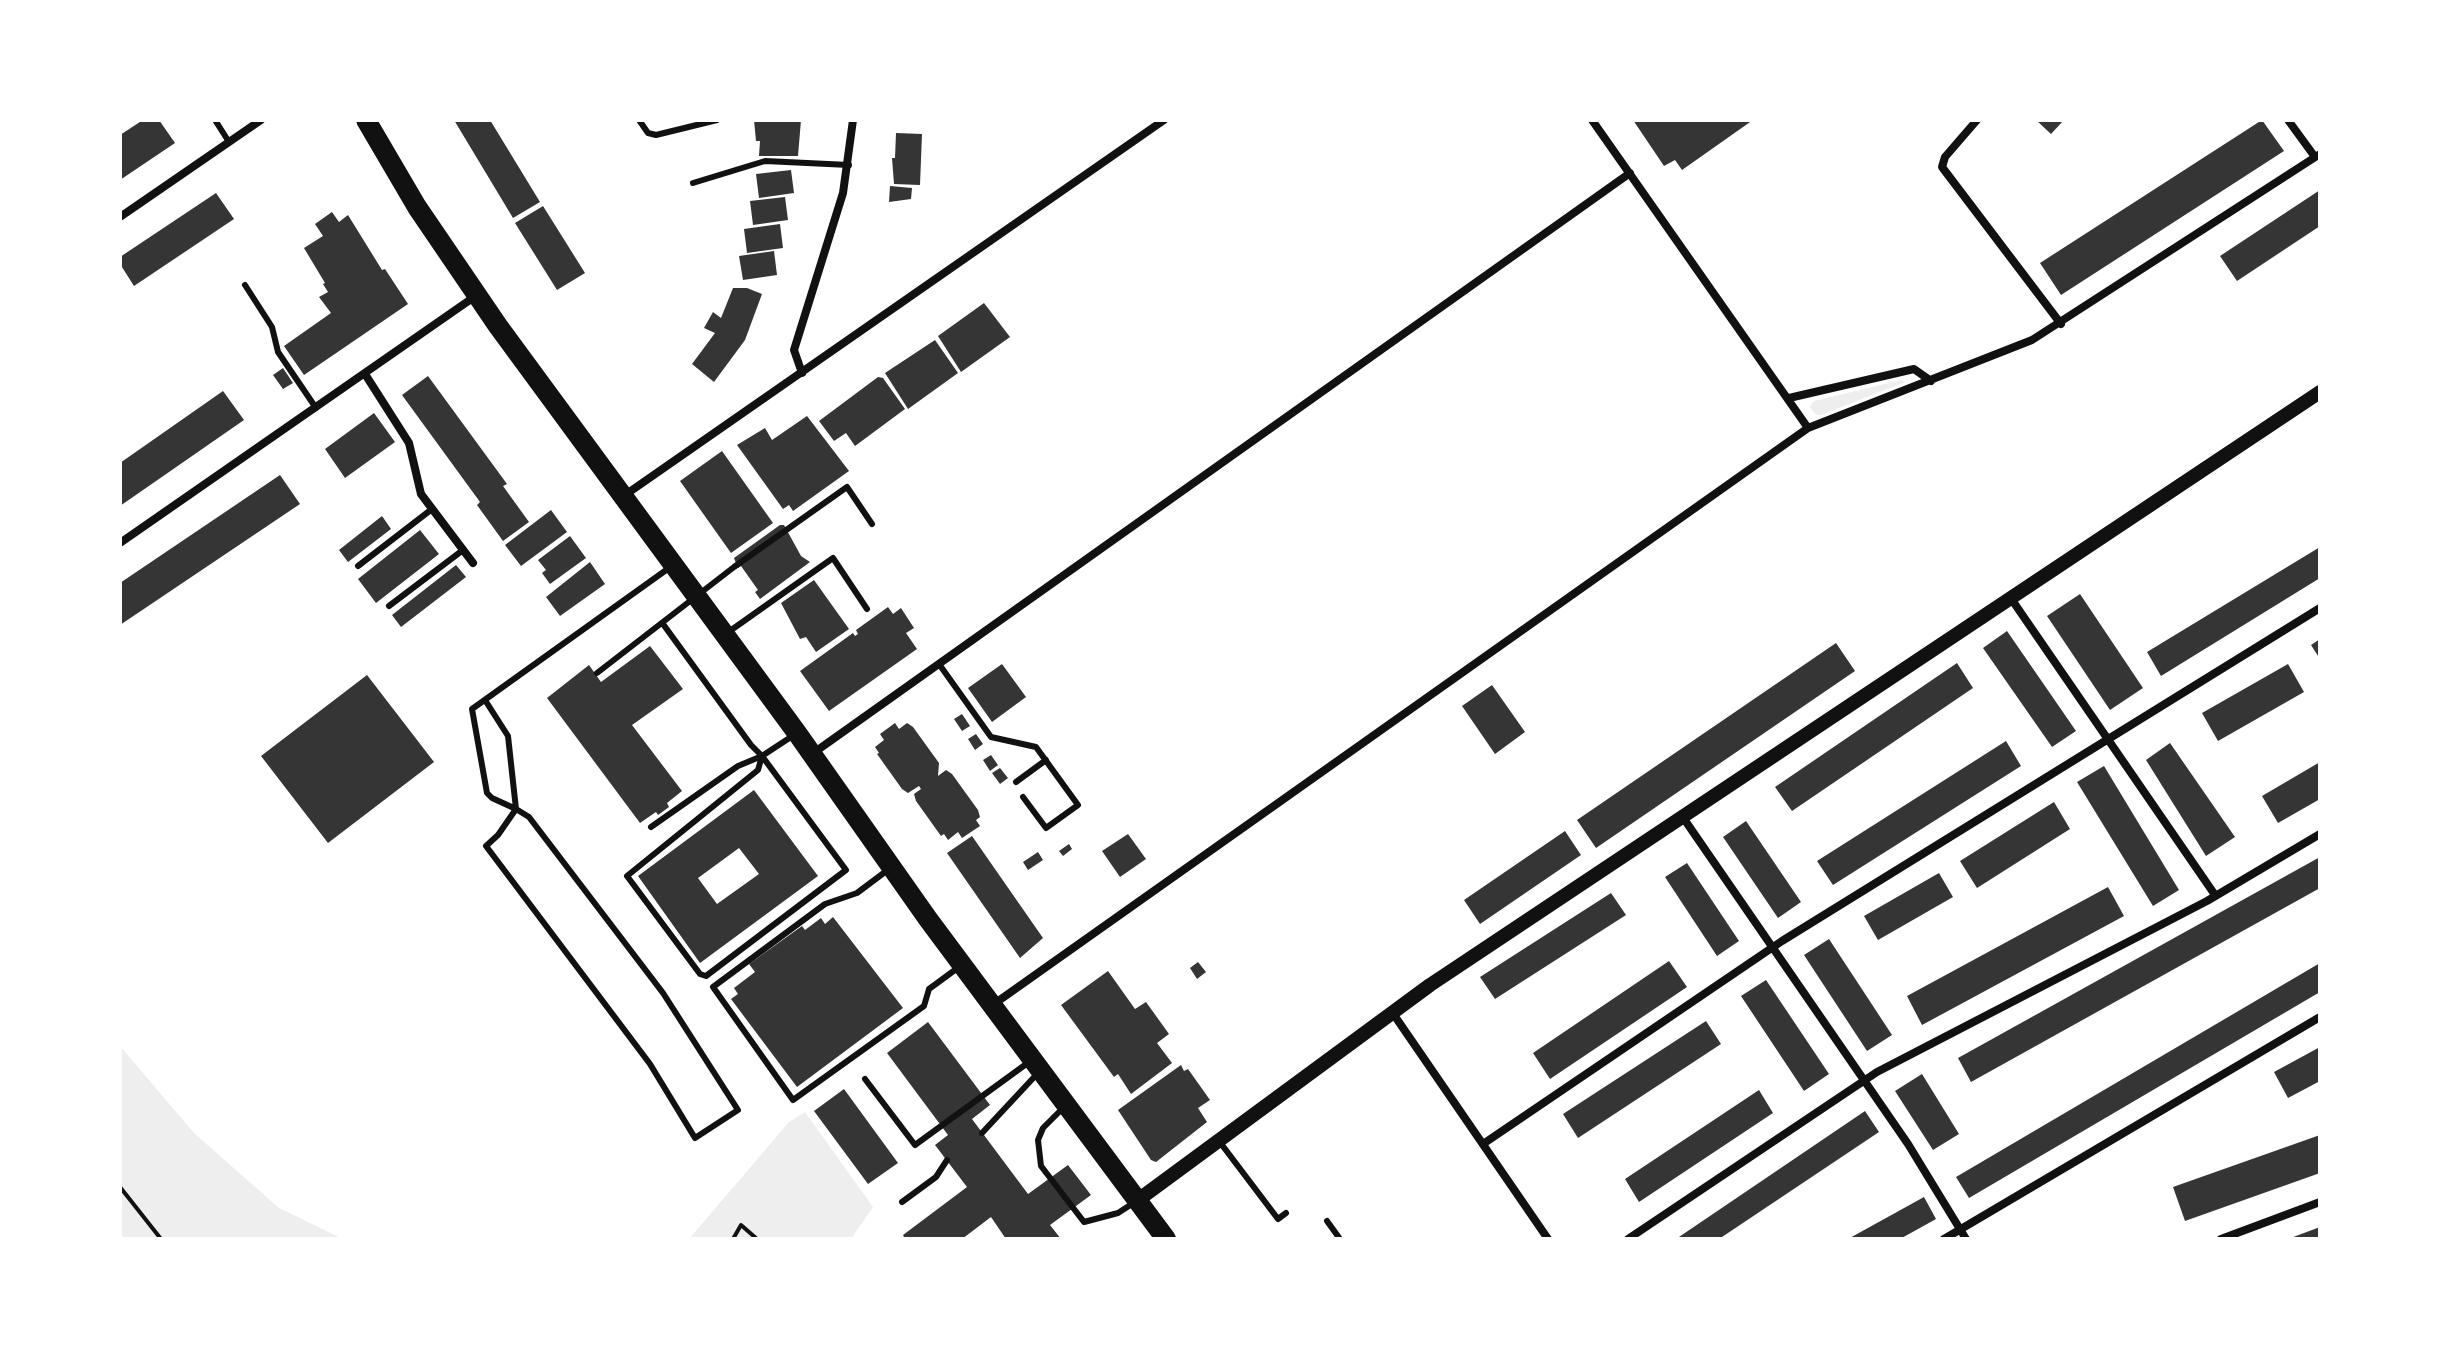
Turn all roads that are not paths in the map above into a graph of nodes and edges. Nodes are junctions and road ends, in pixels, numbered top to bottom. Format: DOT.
graph roads {
  1 [pos="215,120"];
  2 [pos="261,120"];
  3 [pos="366,120"];
  4 [pos="639,120"];
  5 [pos="717,120"];
  6 [pos="853,120"];
  7 [pos="1164,120"];
  8 [pos="1592,120"];
  9 [pos="1977,120"];
  10 [pos="2288,120"];
  11 [pos="229,142"];
  12 [pos="2317,156"];
  13 [pos="849,165"];
  14 [pos="1630,173"];
  15 [pos="693,183"];
  16 [pos="120,217"];
  17 [pos="245,285"];
  18 [pos="477,295"];
  19 [pos="2061,324"];
  20 [pos="802,373"];
  21 [pos="365,374"];
  22 [pos="1931,381"];
  23 [pos="2320,392"];
  24 [pos="1789,398"];
  25 [pos="316,408"];
  26 [pos="1808,428"];
  27 [pos="621,498"];
  28 [pos="432,509"];
  29 [pos="872,524"];
  30 [pos="120,543"];
  31 [pos="463,550"];
  32 [pos="473,563"];
  33 [pos="358,566"];
  34 [pos="672,566"];
  35 [pos="2010,597"];
  36 [pos="697,598"];
  37 [pos="389,606"];
  38 [pos="2320,608"];
  39 [pos="867,609"];
  40 [pos="663,624"];
  41 [pos="724,635"];
  42 [pos="939,664"];
  43 [pos="597,673"];
  44 [pos="485,700"];
  45 [pos="797,733"];
  46 [pos="2108,739"];
  47 [pos="812,755"];
  48 [pos="762,756"];
  49 [pos="1046,760"];
  50 [pos="1016,782"];
  51 [pos="1023,797"];
  52 [pos="516,809"];
  53 [pos="1682,816"];
  54 [pos="651,827"];
  55 [pos="2320,834"];
  56 [pos="891,868"];
  57 [pos="2215,895"];
  58 [pos="1773,947"];
  59 [pos="962,965"];
  60 [pos="994,1004"];
  61 [pos="1392,1012"];
  62 [pos="2320,1017"];
  63 [pos="1036,1066"];
  64 [pos="865,1079"];
  65 [pos="1863,1080"];
  66 [pos="1066,1106"];
  67 [pos="982,1133"];
  68 [pos="1219,1141"];
  69 [pos="1483,1144"];
  70 [pos="947,1160"];
  71 [pos="1138,1200"];
  72 [pos="902,1202"];
  73 [pos="2320,1202"];
  74 [pos="1286,1213"];
  75 [pos="1327,1221"];
  76 [pos="1960,1228"];
  77 [pos="1166,1239"];
  78 [pos="1340,1239"];
  79 [pos="1548,1239"];
  80 [pos="1628,1239"];
  81 [pos="1944,1239"];
  82 [pos="1966,1239"];
  83 [pos="2221,1239"];
  1 -- 11 [label="lane"];
  2 -- 11 [label="street"];
  3 -- 18 [label="highway"];
  4 -- 5 [label="lane"];
  6 -- 13 [label="street"];
  7 -- 20 [label="street"];
  8 -- 14 [label="street"];
  9 -- 19 [label="street"];
  10 -- 12 [label="street"];
  11 -- 16 [label="street"];
  12 -- 19 [label="street"];
  13 -- 15 [label="lane"];
  13 -- 20 [label="street"];
  14 -- 24 [label="street"];
  14 -- 42 [label="street"];
  17 -- 25 [label="lane"];
  18 -- 21 [label="street"];
  18 -- 27 [label="highway"];
  19 -- 22 [label="street"];
  20 -- 27 [label="street"];
  21 -- 25 [label="street"];
  21 -- 28 [label="street"];
  22 -- 24 [label="street"];
  22 -- 26 [label="street"];
  23 -- 35 [label="street"];
  24 -- 26 [label="street"];
  25 -- 30 [label="street"];
  26 -- 60 [label="street"];
  27 -- 34 [label="highway"];
  28 -- 31 [label="street"];
  28 -- 33 [label="lane"];
  29 -- 36 [label="lane"];
  31 -- 32 [label="street"];
  31 -- 37 [label="lane"];
  34 -- 36 [label="highway"];
  34 -- 44 [label="lane"];
  35 -- 46 [label="street"];
  35 -- 53 [label="street"];
  36 -- 40 [label="lane"];
  36 -- 41 [label="highway"];
  38 -- 46 [label="street"];
  39 -- 41 [label="lane"];
  40 -- 43 [label="lane"];
  40 -- 48 [label="lane"];
  41 -- 45 [label="highway"];
  42 -- 47 [label="street"];
  42 -- 49 [label="lane"];
  44 -- 52 [label="lane"];
  44 -- 52 [label="lane"];
  45 -- 47 [label="highway"];
  45 -- 48 [label="lane"];
  46 -- 57 [label="street"];
  46 -- 58 [label="street"];
  47 -- 56 [label="highway"];
  48 -- 48 [label="lane"];
  48 -- 54 [label="lane"];
  49 -- 50 [label="lane"];
  49 -- 51 [label="lane"];
  52 -- 52 [label="lane"];
  53 -- 58 [label="street"];
  53 -- 61 [label="street"];
  55 -- 57 [label="street"];
  56 -- 59 [label="highway"];
  56 -- 59 [label="lane"];
  57 -- 65 [label="street"];
  58 -- 65 [label="street"];
  58 -- 69 [label="street"];
  59 -- 60 [label="highway"];
  60 -- 63 [label="highway"];
  61 -- 68 [label="street"];
  61 -- 69 [label="street"];
  62 -- 76 [label="street"];
  63 -- 64 [label="lane"];
  63 -- 66 [label="highway"];
  63 -- 67 [label="lane"];
  65 -- 76 [label="street"];
  65 -- 80 [label="street"];
  66 -- 71 [label="highway"];
  66 -- 71 [label="lane"];
  68 -- 71 [label="street"];
  68 -- 74 [label="lane"];
  69 -- 79 [label="street"];
  70 -- 72 [label="lane"];
  71 -- 77 [label="highway"];
  73 -- 83 [label="street"];
  75 -- 78 [label="lane"];
  76 -- 81 [label="street"];
  76 -- 82 [label="street"];
}
